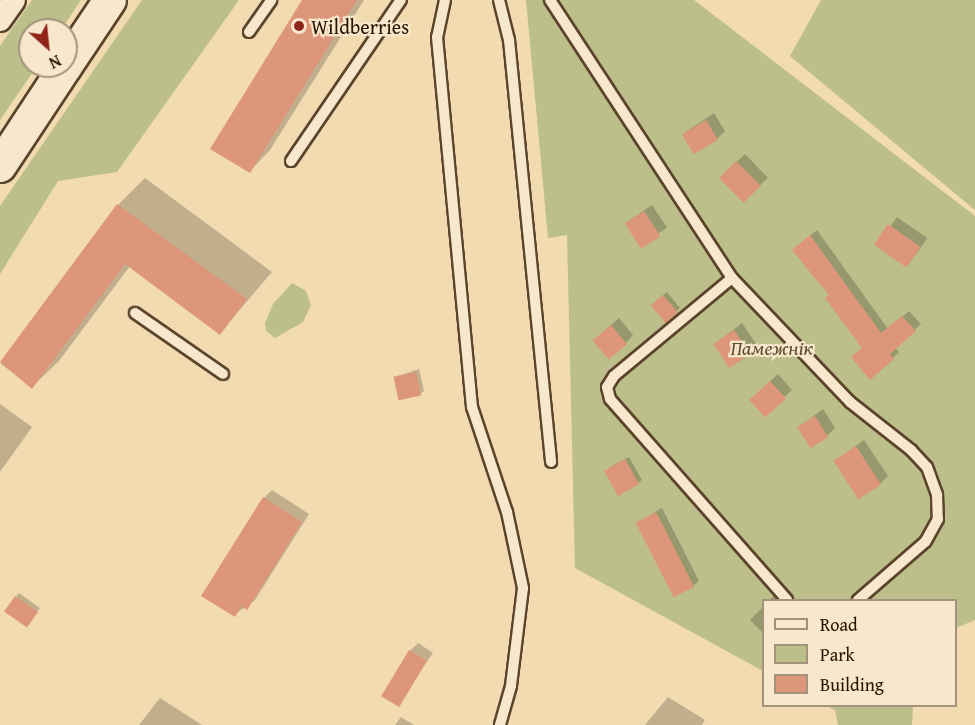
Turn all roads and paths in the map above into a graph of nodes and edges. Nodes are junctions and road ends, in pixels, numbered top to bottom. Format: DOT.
graph roads {
  1 [pos="14,0"];
  2 [pos="110,0"];
  3 [pos="271,0"];
  4 [pos="401,0"];
  5 [pos="445,0"];
  6 [pos="499,0"];
  7 [pos="550,0"];
  8 [pos="0,20"];
  9 [pos="249,32"];
  10 [pos="78,48"];
  11 [pos="58,78"];
  12 [pos="291,161"];
  13 [pos="0,166"];
  14 [pos="732,278"];
  15 [pos="135,313"];
  16 [pos="224,374"];
  17 [pos="551,462"];
  18 [pos="786,599"];
  19 [pos="859,599"];
  20 [pos="500,725"];
  1 -- 8 [label="street"];
  2 -- 10 [label="street"];
  3 -- 9 [label="lane"];
  4 -- 12 [label="lane"];
  5 -- 20 [label="lane"];
  6 -- 17 [label="lane"];
  7 -- 14 [label="lane"];
  11 -- 13 [label="street"];
  14 -- 18 [label="lane"];
  14 -- 19 [label="lane"];
  15 -- 16 [label="lane"];
}
